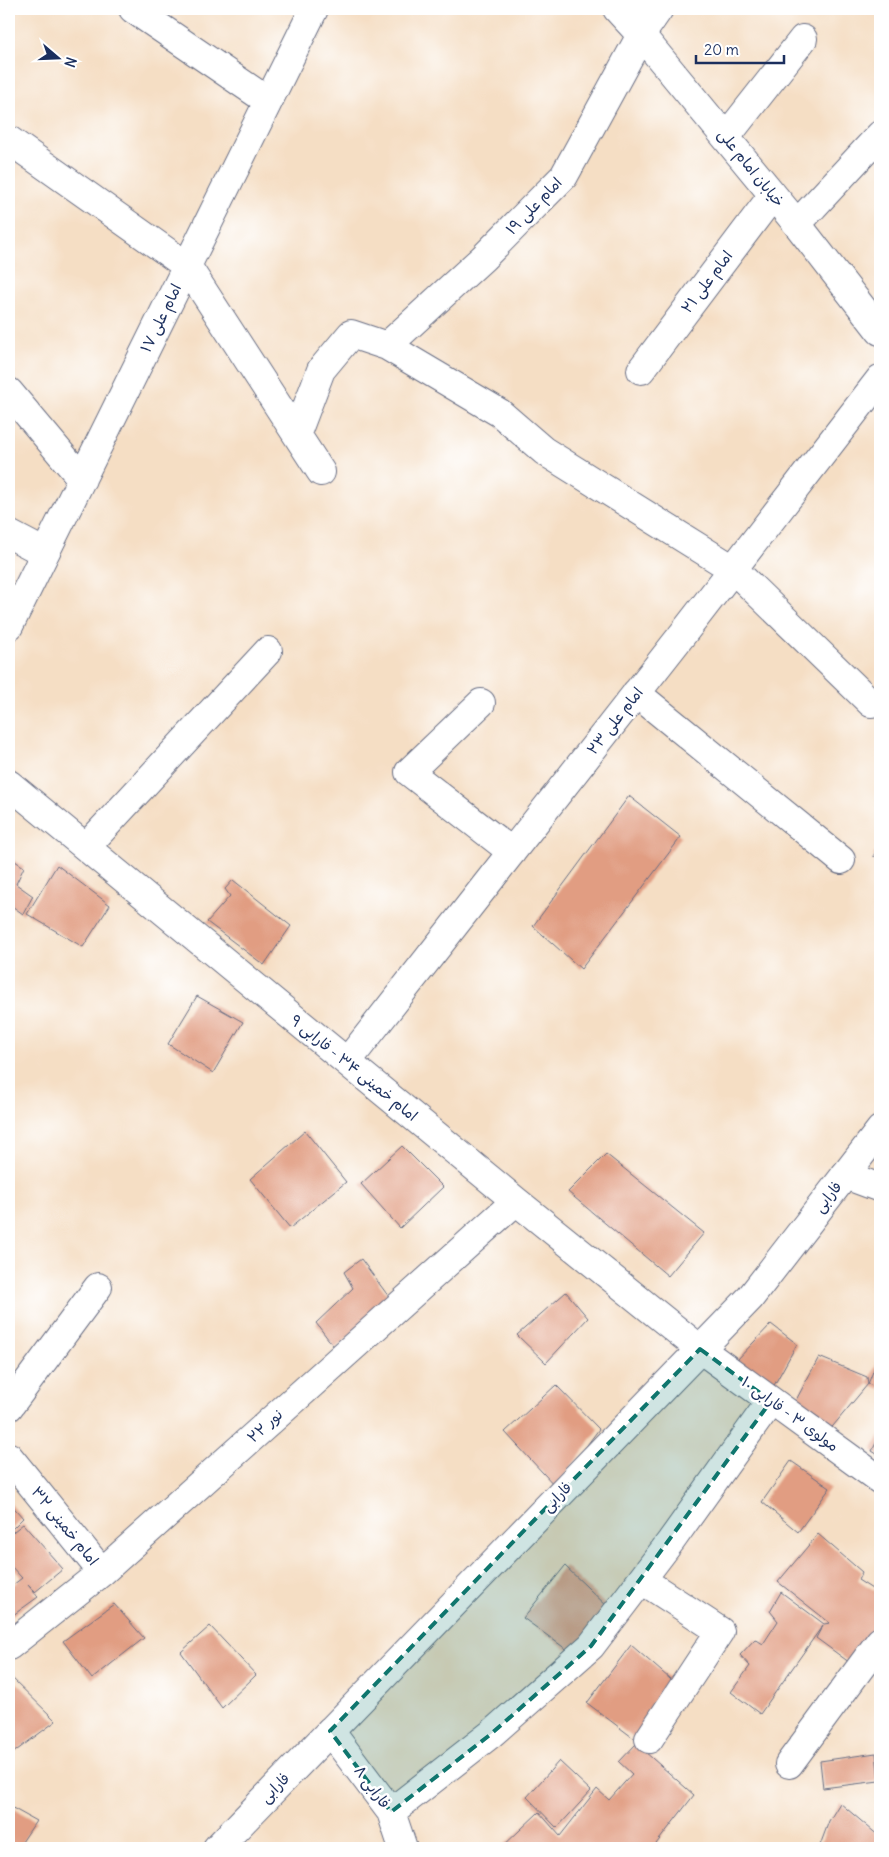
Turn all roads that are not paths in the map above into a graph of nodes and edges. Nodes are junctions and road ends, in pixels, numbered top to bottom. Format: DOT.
graph roads {
  1 [pos="133,9"];
  2 [pos="314,9"];
  3 [pos="617,9"];
  4 [pos="659,9"];
  5 [pos="641,35"];
  6 [pos="803,39"];
  7 [pos="268,101"];
  8 [pos="880,135"];
  9 [pos="726,137"];
  10 [pos="9,140"];
  11 [pos="773,195"];
  12 [pos="797,224"];
  13 [pos="187,266"];
  14 [pos="880,331"];
  15 [pos="387,346"];
  16 [pos="641,370"];
  17 [pos="880,379"];
  18 [pos="9,392"];
  19 [pos="297,433"];
  20 [pos="321,472"];
  21 [pos="82,478"];
  22 [pos="9,534"];
  23 [pos="45,553"];
  24 [pos="733,569"];
  25 [pos="9,626"];
  26 [pos="268,652"];
  27 [pos="636,693"];
  28 [pos="481,703"];
  29 [pos="871,703"];
  30 [pos="9,784"];
  31 [pos="86,846"];
  32 [pos="512,852"];
  33 [pos="841,860"];
  34 [pos="347,1062"];
  35 [pos="880,1130"];
  36 [pos="845,1176"];
  37 [pos="880,1188"];
  38 [pos="516,1201"];
  39 [pos="98,1287"];
  40 [pos="700,1349"];
  41 [pos="772,1401"];
  42 [pos="9,1407"];
  43 [pos="9,1457"];
  44 [pos="880,1480"];
  45 [pos="102,1572"];
  46 [pos="642,1580"];
  47 [pos="880,1641"];
  48 [pos="9,1646"];
  49 [pos="330,1731"];
  50 [pos="649,1739"];
  51 [pos="789,1764"];
  52 [pos="391,1812"];
  53 [pos="217,1848"];
  54 [pos="403,1848"];
  1 -- 7 [label="street"];
  2 -- 7 [label="street, امام علی ۱۷"];
  3 -- 5 [label="street, خیابان امام علی"];
  4 -- 5 [label="street, امام علی ۱۹"];
  5 -- 9 [label="street, خیابان امام علی"];
  5 -- 15 [label="street, امام علی ۱۹"];
  6 -- 9 [label="street"];
  7 -- 13 [label="street, امام علی ۱۷"];
  8 -- 12 [label="street"];
  9 -- 11 [label="street, خیابان امام علی"];
  10 -- 13 [label="street"];
  11 -- 12 [label="street, خیابان امام علی"];
  11 -- 16 [label="street, امام علی ۲۱"];
  12 -- 14 [label="street, خیابان امام علی"];
  13 -- 19 [label="street"];
  13 -- 21 [label="street, امام علی ۱۷"];
  15 -- 19 [label="street"];
  15 -- 24 [label="street"];
  17 -- 24 [label="street, امام علی ۲۳"];
  18 -- 21 [label="street"];
  19 -- 20 [label="street"];
  21 -- 23 [label="street, امام علی ۱۷"];
  22 -- 23 [label="street"];
  23 -- 25 [label="street, امام علی ۱۷"];
  24 -- 27 [label="street, امام علی ۲۳"];
  24 -- 29 [label="street"];
  26 -- 31 [label="street"];
  27 -- 32 [label="street, امام علی ۲۳"];
  27 -- 33 [label="street"];
  28 -- 32 [label="street"];
  30 -- 31 [label="street, امام خمینی ۳۴ - فارابی ۹"];
  31 -- 34 [label="street, امام خمینی ۳۴ - فارابی ۹"];
  32 -- 34 [label="street, امام علی ۲۳"];
  34 -- 38 [label="street, امام خمینی ۳۴ - فارابی ۹"];
  35 -- 36 [label="street, فارابی"];
  36 -- 37 [label="street"];
  36 -- 40 [label="street, فارابی"];
  38 -- 40 [label="street, امام خمینی ۳۴ - فارابی ۹"];
  38 -- 45 [label="street, نور ۲۲"];
  39 -- 42 [label="street"];
  40 -- 41 [label="street, مولوی ۳ - فارابی ۱۰"];
  40 -- 49 [label="street, فارابی"];
  41 -- 44 [label="street, مولوی ۳ - فارابی ۱۰"];
  41 -- 46 [label="street"];
  43 -- 45 [label="street, امام خمینی ۳۲"];
  45 -- 48 [label="street, نور ۲۲"];
  46 -- 50 [label="street"];
  46 -- 52 [label="street"];
  47 -- 51 [label="street"];
  49 -- 52 [label="street, فارابی ۸"];
  49 -- 53 [label="street, فارابی"];
  52 -- 54 [label="street, فارابی ۸"];
}
